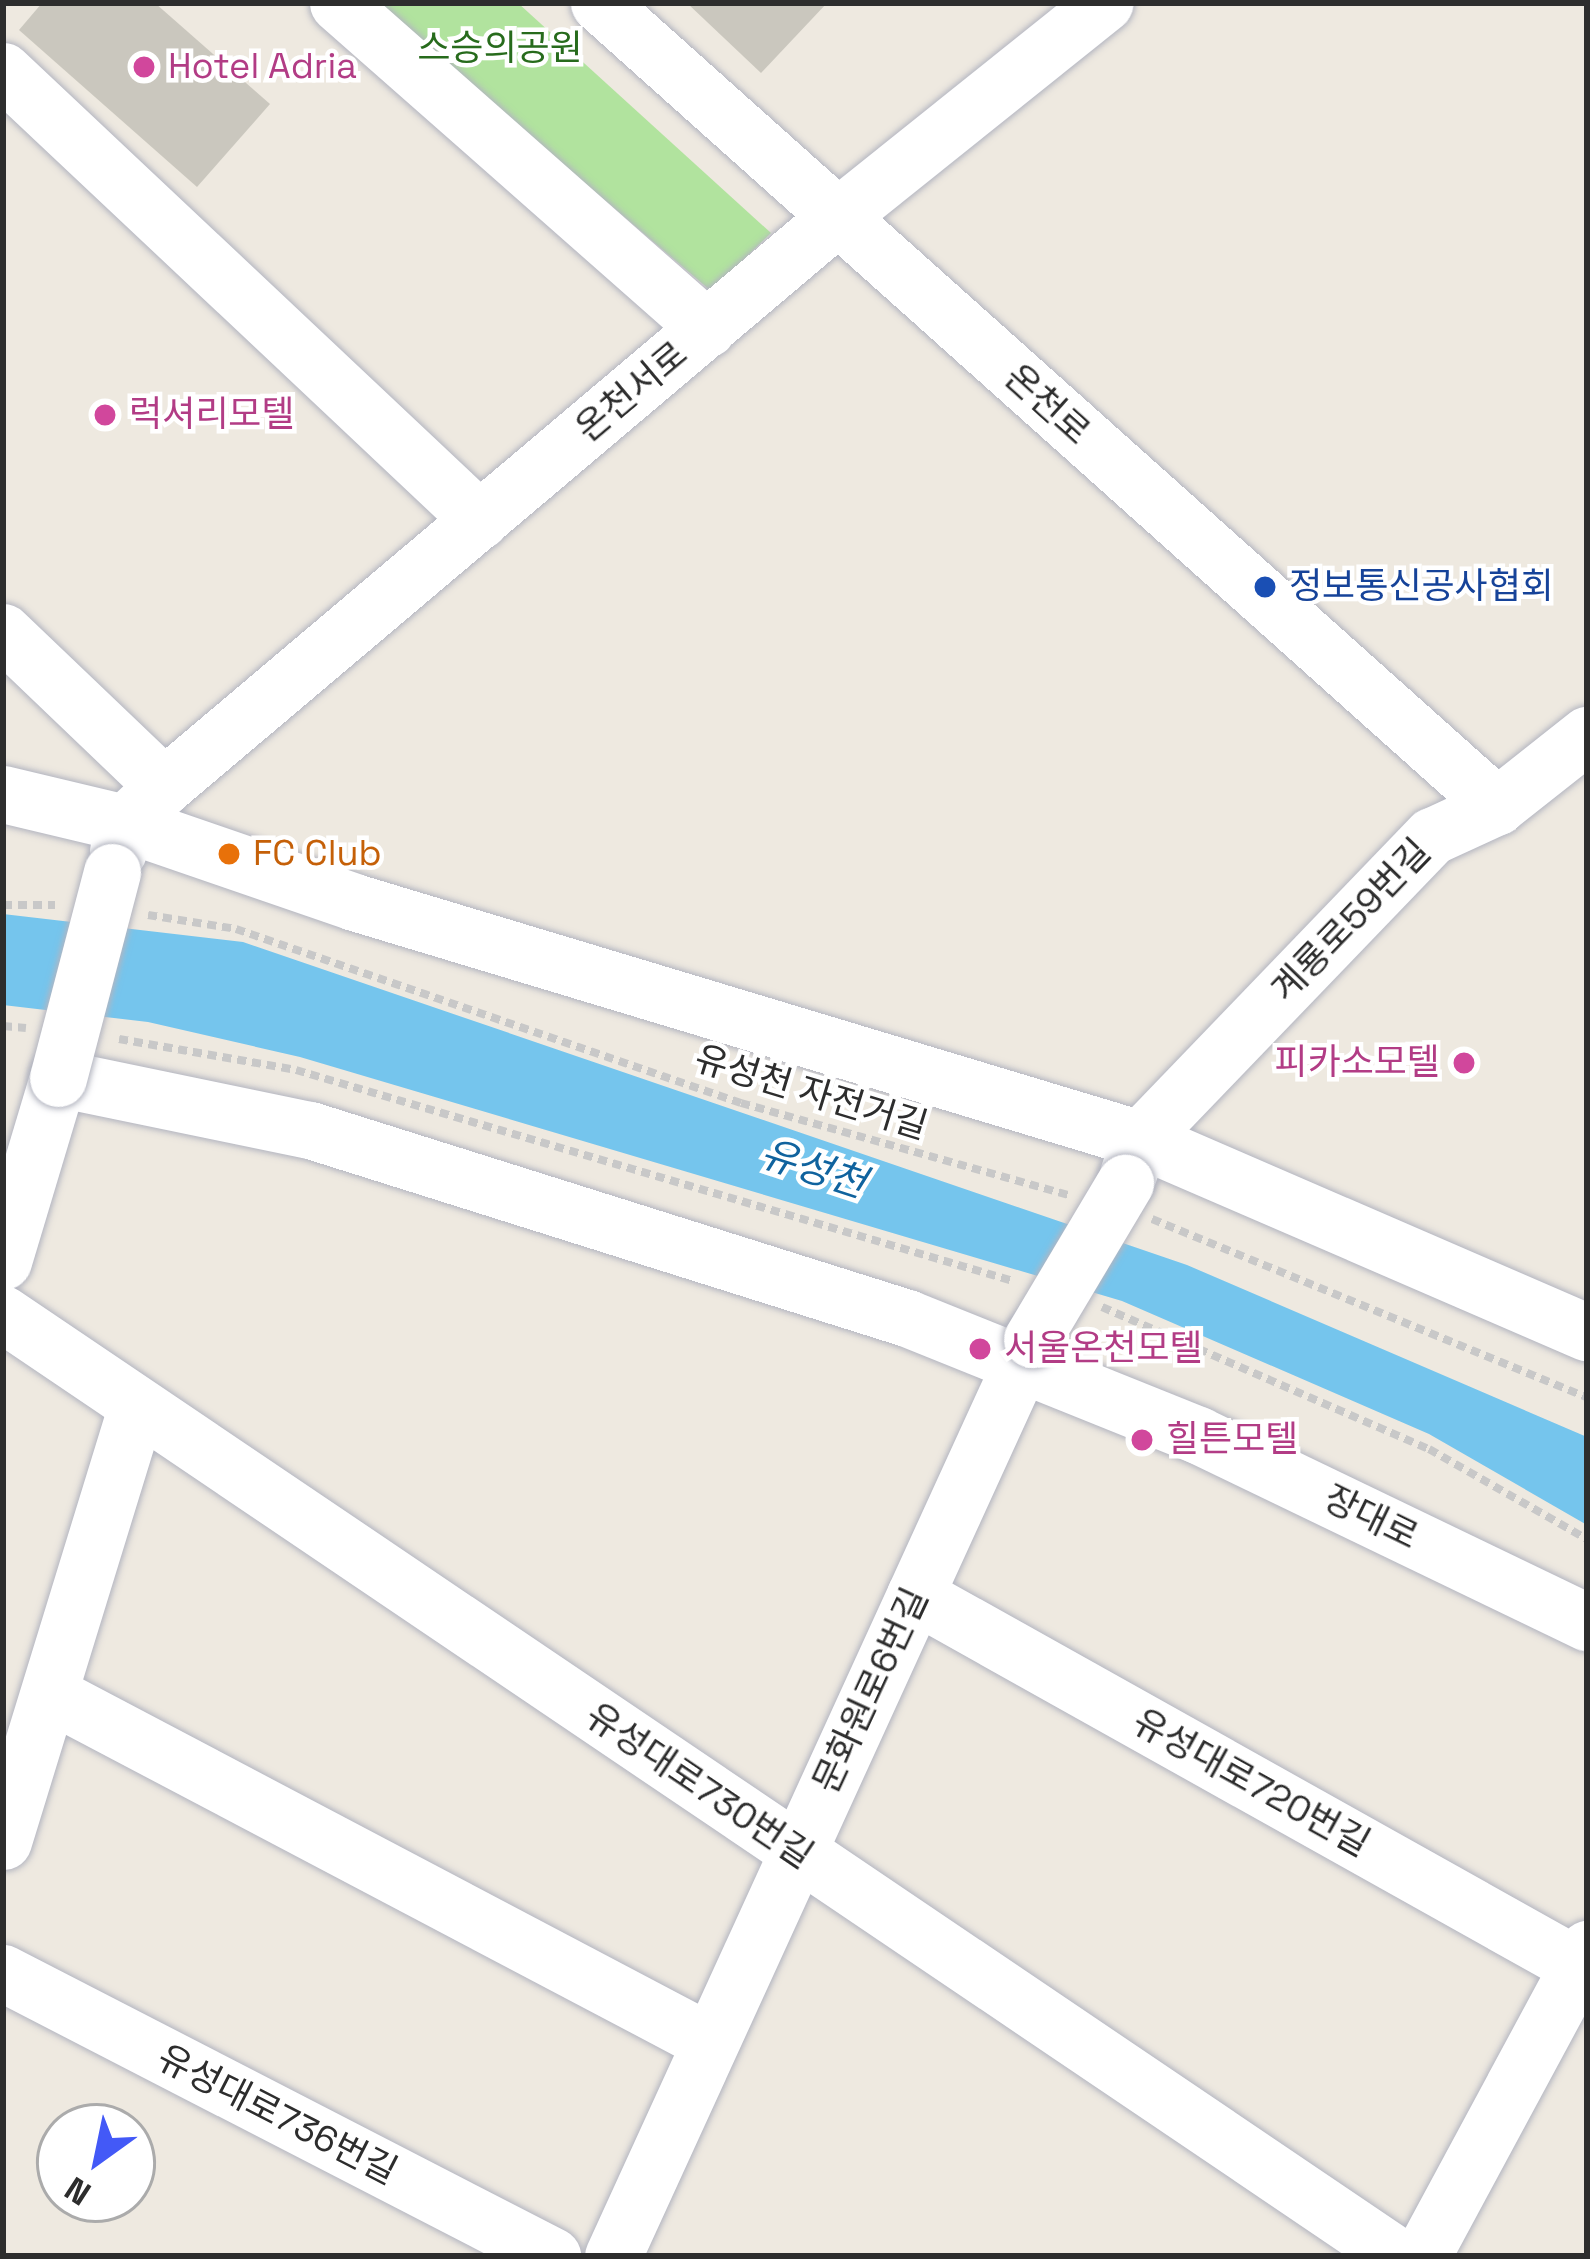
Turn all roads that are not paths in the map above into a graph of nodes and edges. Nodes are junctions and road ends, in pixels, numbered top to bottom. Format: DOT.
graph roads {
  1 [pos="338,3"];
  2 [pos="599,3"];
  3 [pos="1104,3"];
  4 [pos="3,71"];
  5 [pos="836,218"];
  6 [pos="707,328"];
  7 [pos="480,520"];
  8 [pos="3,632"];
  9 [pos="1587,735"];
  10 [pos="3,794"];
  11 [pos="1497,806"];
  12 [pos="121,860"];
  13 [pos="58,1078"];
  14 [pos="21,1137"];
  15 [pos="1121,1184"];
  16 [pos="3,1261"];
  17 [pos="3,1315"];
  18 [pos="1587,1332"];
  19 [pos="1026,1352"];
  20 [pos="137,1406"];
  21 [pos="915,1594"];
  22 [pos="1587,1622"];
  23 [pos="50,1694"];
  24 [pos="3,1841"];
  25 [pos="797,1852"];
  26 [pos="1584,1962"];
  27 [pos="3,1973"];
  28 [pos="710,2042"];
  29 [pos="552,2256"];
  30 [pos="613,2256"];
  31 [pos="1397,2256"];
  32 [pos="1422,2256"];
  1 -- 6 [label="street"];
  2 -- 5 [label="street, 온천로"];
  3 -- 5 [label="street, 온천서로"];
  4 -- 7 [label="street"];
  5 -- 6 [label="street, 온천서로"];
  5 -- 11 [label="street, 온천로"];
  6 -- 7 [label="street, 온천서로"];
  7 -- 12 [label="street, 온천서로"];
  8 -- 12 [label="street"];
  9 -- 11 [label="street, 계룡로59번길"];
  10 -- 12 [label="street"];
  11 -- 15 [label="street, 계룡로59번길"];
  12 -- 13 [label="street, bridge"];
  12 -- 15 [label="street"];
  13 -- 14 [label="street"];
  13 -- 19 [label="street"];
  14 -- 16 [label="street"];
  15 -- 18 [label="street"];
  15 -- 19 [label="street, 계룡로59번길, bridge"];
  17 -- 20 [label="street, 유성대로730번길"];
  19 -- 21 [label="street, 문화원로6번길"];
  19 -- 22 [label="street, 장대로"];
  20 -- 23 [label="street"];
  20 -- 25 [label="street, 유성대로730번길"];
  21 -- 25 [label="street, 문화원로6번길"];
  21 -- 26 [label="street, 유성대로720번길"];
  23 -- 24 [label="street"];
  23 -- 28 [label="street"];
  25 -- 28 [label="street, 문화원로6번길"];
  25 -- 31 [label="street, 유성대로730번길"];
  26 -- 32 [label="street"];
  27 -- 29 [label="street, 유성대로736번길"];
  28 -- 30 [label="street, 문화원로6번길"];
}
